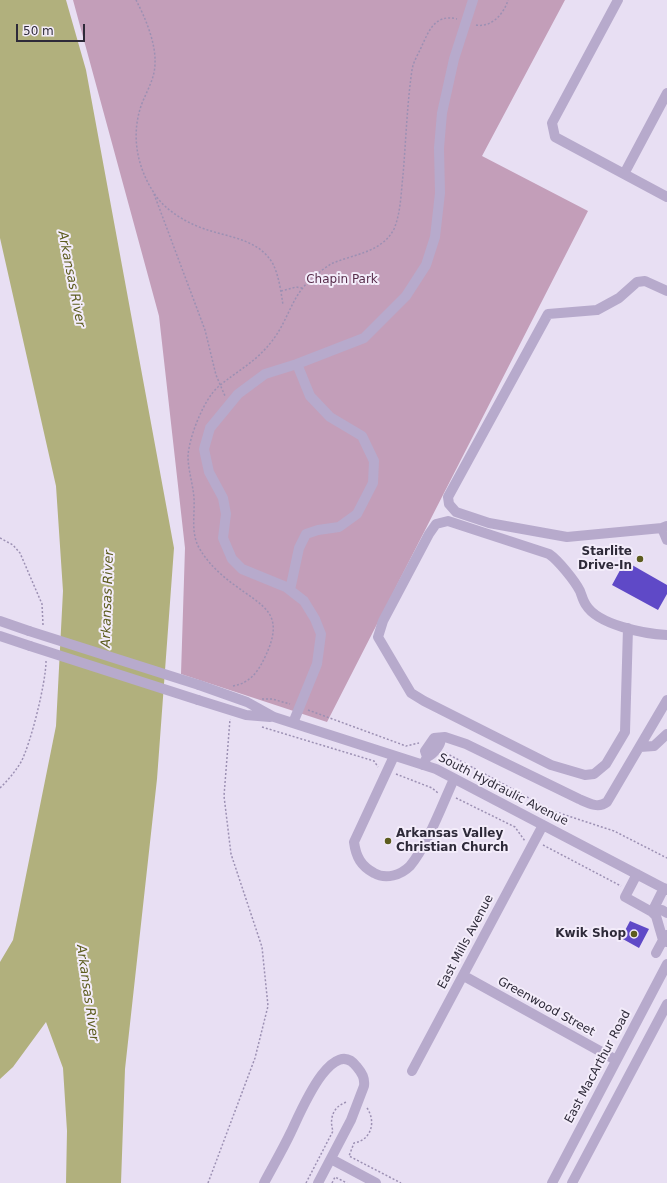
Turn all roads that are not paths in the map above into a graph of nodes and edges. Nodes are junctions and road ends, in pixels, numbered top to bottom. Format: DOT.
graph roads {
  1 [pos="473,0"];
  2 [pos="618,0"];
  3 [pos="667,93"];
  4 [pos="624,174"];
  5 [pos="667,197"];
  6 [pos="667,291"];
  7 [pos="297,364"];
  8 [pos="665,527"];
  9 [pos="667,540"];
  10 [pos="290,590"];
  11 [pos="0,621"];
  12 [pos="628,628"];
  13 [pos="667,635"];
  14 [pos="0,636"];
  15 [pos="667,700"];
  16 [pos="274,717"];
  17 [pos="293,723"];
  18 [pos="667,734"];
  19 [pos="640,747"];
  20 [pos="394,756"];
  21 [pos="425,761"];
  22 [pos="454,779"];
  23 [pos="543,825"];
  24 [pos="637,874"];
  25 [pos="666,889"];
  26 [pos="652,912"];
  27 [pos="667,913"];
  28 [pos="666,939"];
  29 [pos="656,953"];
  30 [pos="667,964"];
  31 [pos="464,976"];
  32 [pos="667,1004"];
  33 [pos="616,1060"];
  34 [pos="412,1071"];
  35 [pos="331,1159"];
  36 [pos="264,1183"];
  37 [pos="318,1183"];
  38 [pos="376,1183"];
  39 [pos="552,1183"];
  40 [pos="572,1183"];
  1 -- 7 [label="street"];
  2 -- 4 [label="street"];
  3 -- 4 [label="street"];
  4 -- 5 [label="street"];
  6 -- 8 [label="street"];
  7 -- 10 [label="street"];
  7 -- 10 [label="street"];
  8 -- 9 [label="street"];
  10 -- 17 [label="street"];
  11 -- 16 [label="street, South Hydraulic Avenue, bridge"];
  12 -- 12 [label="street"];
  12 -- 13 [label="street"];
  14 -- 16 [label="street, South Hydraulic Avenue, bridge"];
  15 -- 19 [label="street"];
  16 -- 17 [label="street, South Hydraulic Avenue"];
  17 -- 20 [label="street, South Hydraulic Avenue"];
  18 -- 19 [label="street"];
  19 -- 21 [label="street"];
  20 -- 21 [label="street, South Hydraulic Avenue"];
  20 -- 22 [label="street"];
  21 -- 22 [label="street, South Hydraulic Avenue"];
  22 -- 23 [label="street, South Hydraulic Avenue"];
  23 -- 24 [label="street, South Hydraulic Avenue"];
  23 -- 31 [label="street, East Mills Avenue"];
  24 -- 25 [label="street, South Hydraulic Avenue"];
  24 -- 26 [label="street"];
  25 -- 26 [label="street"];
  26 -- 27 [label="street"];
  26 -- 28 [label="street"];
  28 -- 29 [label="street"];
  30 -- 33 [label="street, East MacArthur Road"];
  31 -- 33 [label="street, Greenwood Street"];
  31 -- 34 [label="street, East Mills Avenue"];
  32 -- 40 [label="street"];
  33 -- 39 [label="street, East MacArthur Road"];
  35 -- 36 [label="street"];
  35 -- 37 [label="street"];
  35 -- 38 [label="street"];
}
